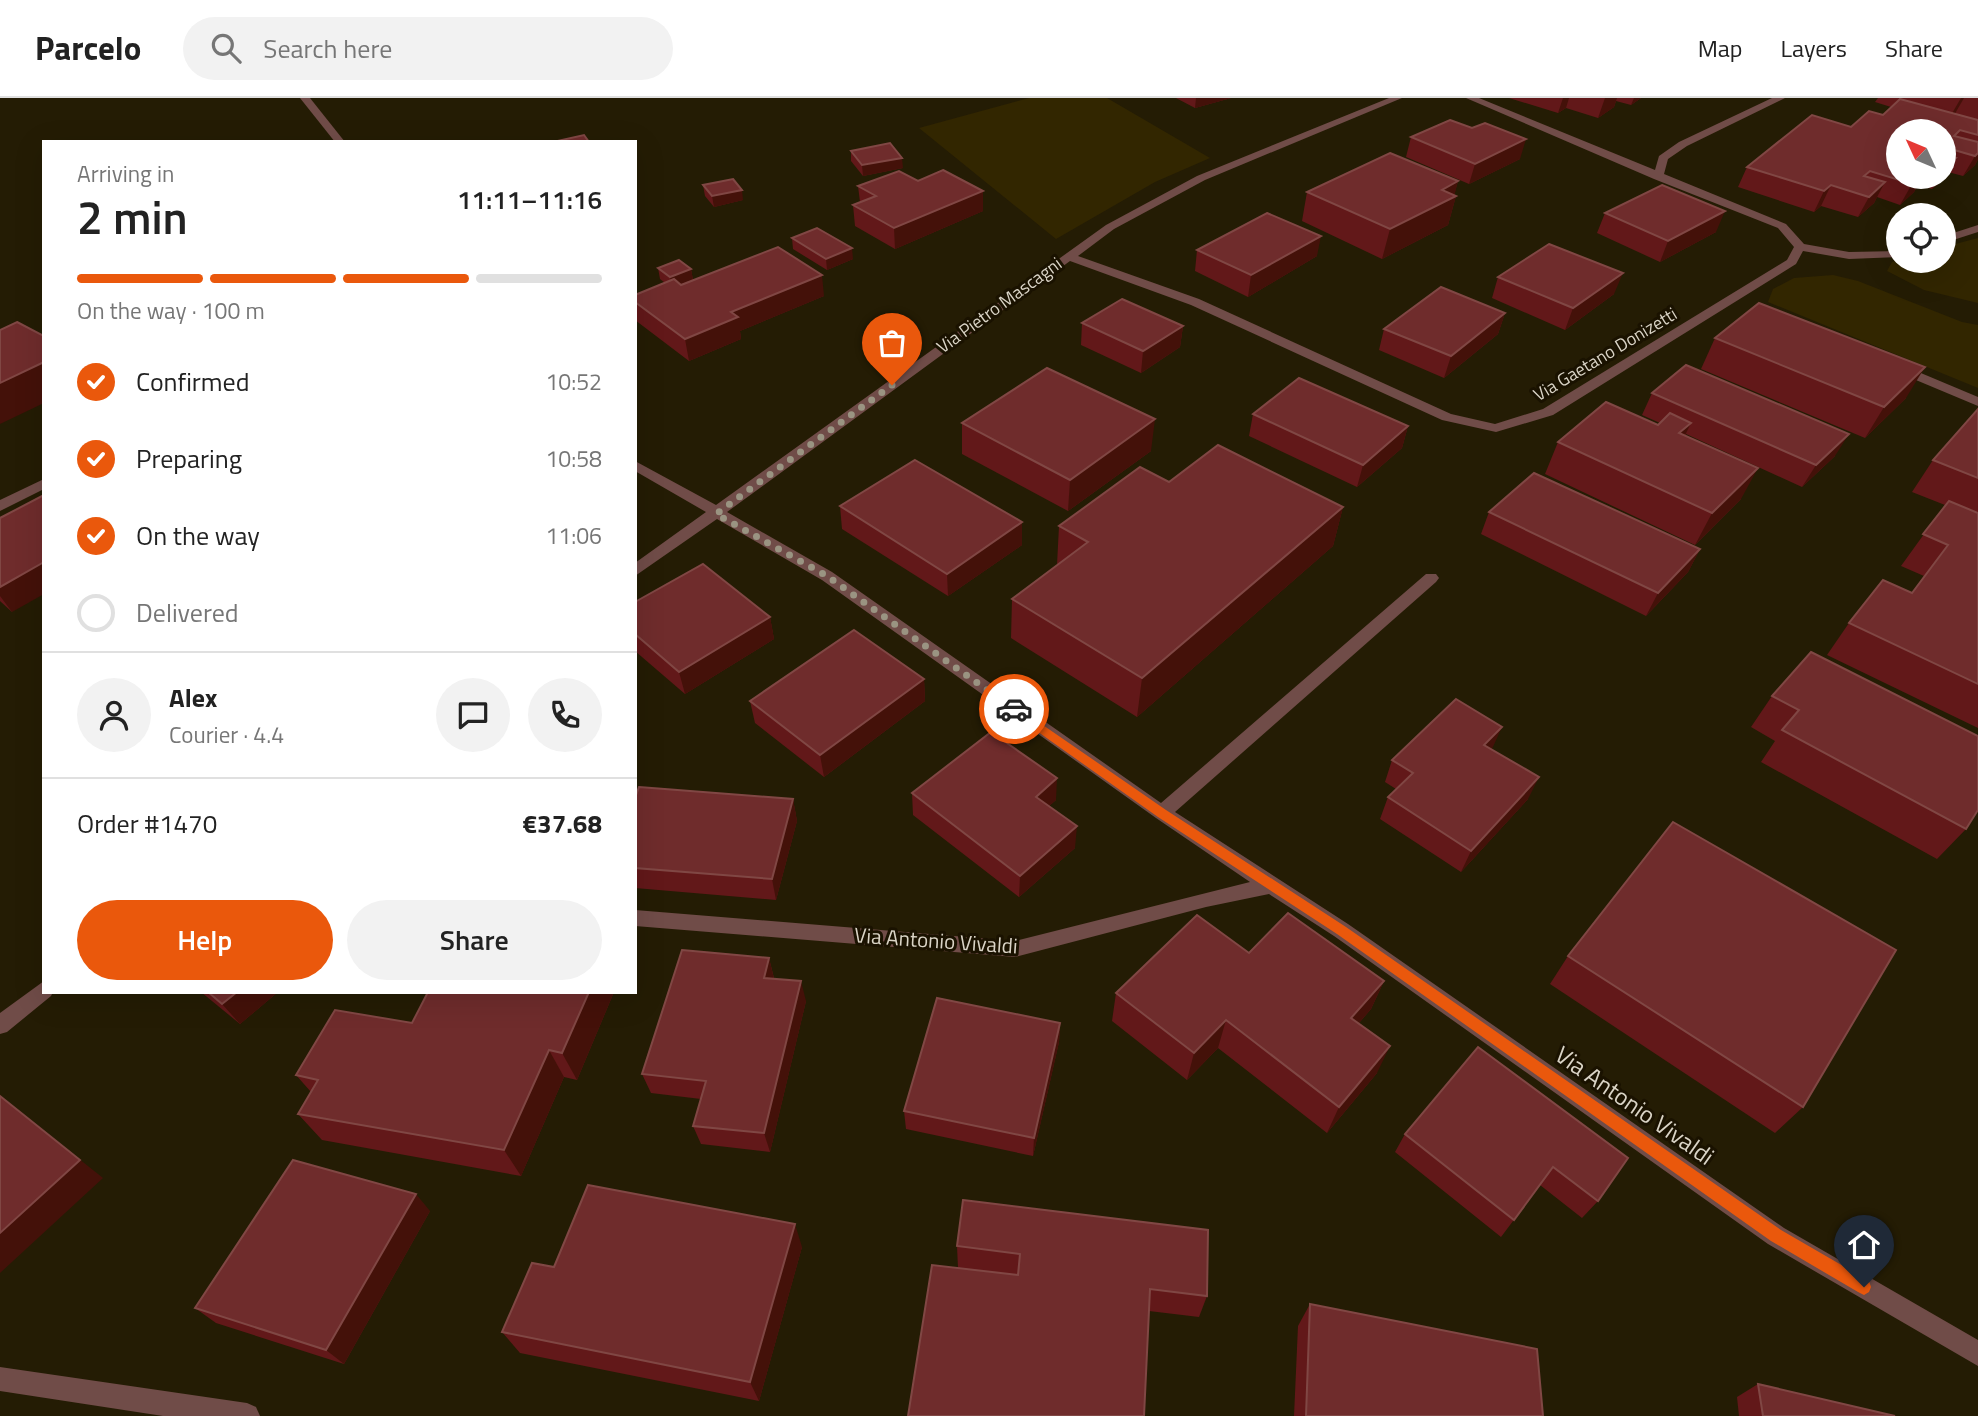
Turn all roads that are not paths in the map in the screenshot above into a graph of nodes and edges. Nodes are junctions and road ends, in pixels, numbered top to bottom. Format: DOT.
graph roads {
  1 [pos="305,98"];
  2 [pos="1397,98"];
  3 [pos="1471,98"];
  4 [pos="1780,98"];
  5 [pos="338,140"];
  6 [pos="1658,177"];
  7 [pos="1978,228"];
  8 [pos="1956,236"];
  9 [pos="1800,247"];
  10 [pos="1067,256"];
  11 [pos="1886,256"];
  12 [pos="1881,360"];
  13 [pos="1978,402"];
  14 [pos="637,466"];
  15 [pos="42,485"];
  16 [pos="0,506"];
  17 [pos="716,514"];
  18 [pos="637,570"];
  19 [pos="1431,578"];
  20 [pos="1162,813"];
  21 [pos="1271,886"];
  22 [pos="637,918"];
  23 [pos="42,992"];
  24 [pos="0,1025"];
  25 [pos="1977,1349"];
  26 [pos="0,1379"];
  27 [pos="247,1416"];
  1 -- 5 [label="street"];
  2 -- 10 [label="street, Via Pietro Mascagni"];
  3 -- 6 [label="street"];
  4 -- 6 [label="street"];
  6 -- 9 [label="street"];
  7 -- 8 [label="street"];
  9 -- 10 [label="street, Via Gaetano Donizetti"];
  9 -- 11 [label="street"];
  10 -- 17 [label="street, Via Pietro Mascagni"];
  12 -- 13 [label="street"];
  14 -- 17 [label="street, Via Antonio Vivaldi"];
  15 -- 16 [label="street"];
  17 -- 18 [label="street, Via Pietro Mascagni"];
  17 -- 20 [label="street, Via Antonio Vivaldi"];
  19 -- 20 [label="street"];
  20 -- 21 [label="street, Via Antonio Vivaldi"];
  21 -- 22 [label="street, Via Antonio Vivaldi"];
  21 -- 25 [label="street, Via Antonio Vivaldi"];
  23 -- 24 [label="street"];
  26 -- 27 [label="street"];
}
